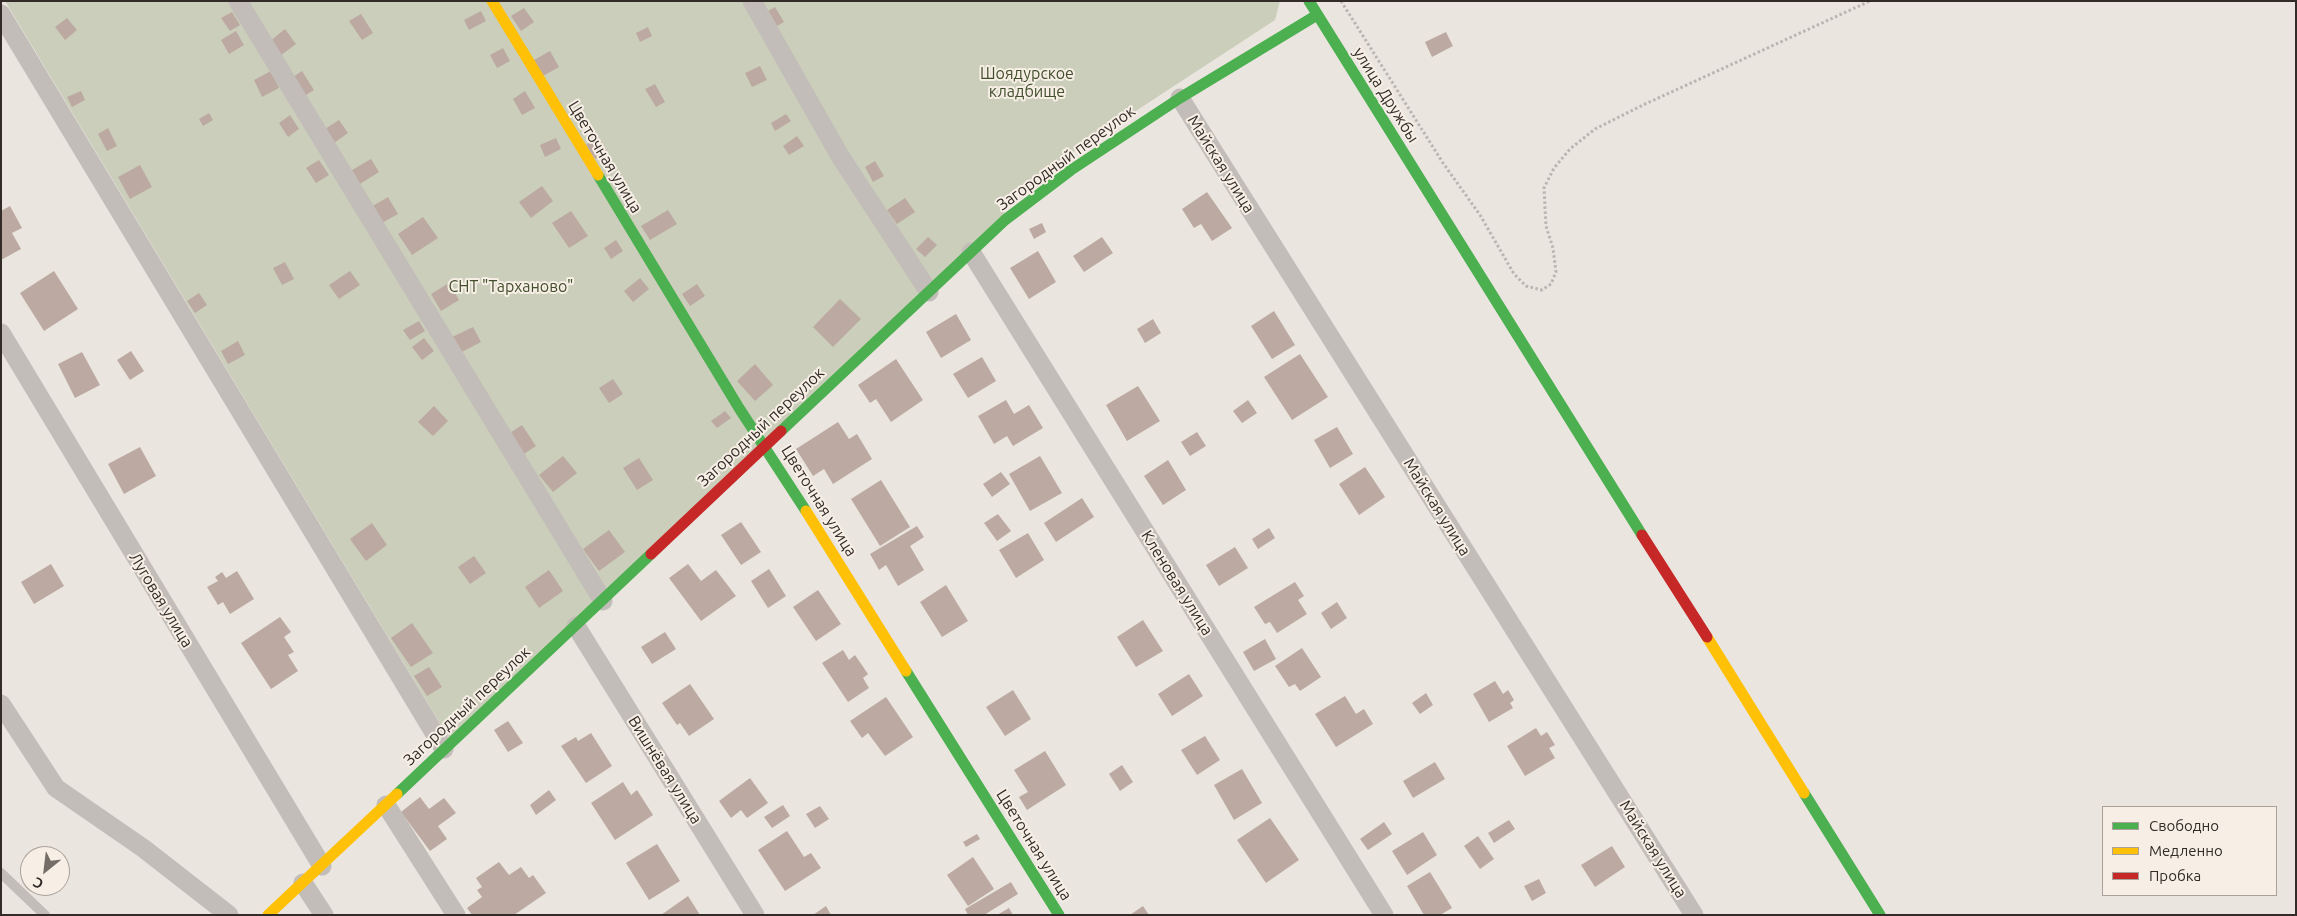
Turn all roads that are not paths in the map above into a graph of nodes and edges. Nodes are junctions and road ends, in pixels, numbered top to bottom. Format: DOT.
graph roads {
  1 [pos="238,1"];
  2 [pos="492,1"];
  3 [pos="752,1"];
  4 [pos="1309,1"];
  5 [pos="1,14"];
  6 [pos="1317,15"];
  7 [pos="1180,98"];
  8 [pos="971,252"];
  9 [pos="929,292"];
  10 [pos="1,333"];
  11 [pos="765,446"];
  12 [pos="602,601"];
  13 [pos="576,626"];
  14 [pos="1,704"];
  15 [pos="444,749"];
  16 [pos="386,805"];
  17 [pos="322,866"];
  18 [pos="1,873"];
  19 [pos="303,883"];
  20 [pos="45,915"];
  21 [pos="229,915"];
  22 [pos="268,915"];
  23 [pos="324,915"];
  24 [pos="456,915"];
  25 [pos="755,915"];
  26 [pos="1059,915"];
  27 [pos="1384,915"];
  28 [pos="1694,915"];
  29 [pos="1880,915"];
  1 -- 12 [label="street"];
  2 -- 11 [label="street, Цветочная улица"];
  3 -- 9 [label="street"];
  4 -- 6 [label="street, улица Дружбы"];
  5 -- 15 [label="street"];
  6 -- 7 [label="street, Загородный переулок"];
  6 -- 29 [label="street, улица Дружбы"];
  7 -- 8 [label="street, Загородный переулок"];
  7 -- 28 [label="street, Майская улица"];
  8 -- 9 [label="street, Загородный переулок"];
  8 -- 27 [label="street, Кленовая улица"];
  9 -- 11 [label="street, Загородный переулок"];
  10 -- 17 [label="street, Луговая улица"];
  11 -- 12 [label="street, Загородный переулок"];
  11 -- 26 [label="street, Цветочная улица"];
  12 -- 13 [label="street, Загородный переулок"];
  13 -- 15 [label="street, Загородный переулок"];
  13 -- 25 [label="street, Вишнёвая улица"];
  14 -- 21 [label="street"];
  15 -- 16 [label="street, Загородный переулок"];
  16 -- 17 [label="street, Загородный переулок"];
  16 -- 24 [label="street"];
  17 -- 19 [label="street, Загородный переулок"];
  18 -- 20 [label="lane"];
  19 -- 22 [label="street, Загородный переулок"];
  19 -- 23 [label="street"];
}
